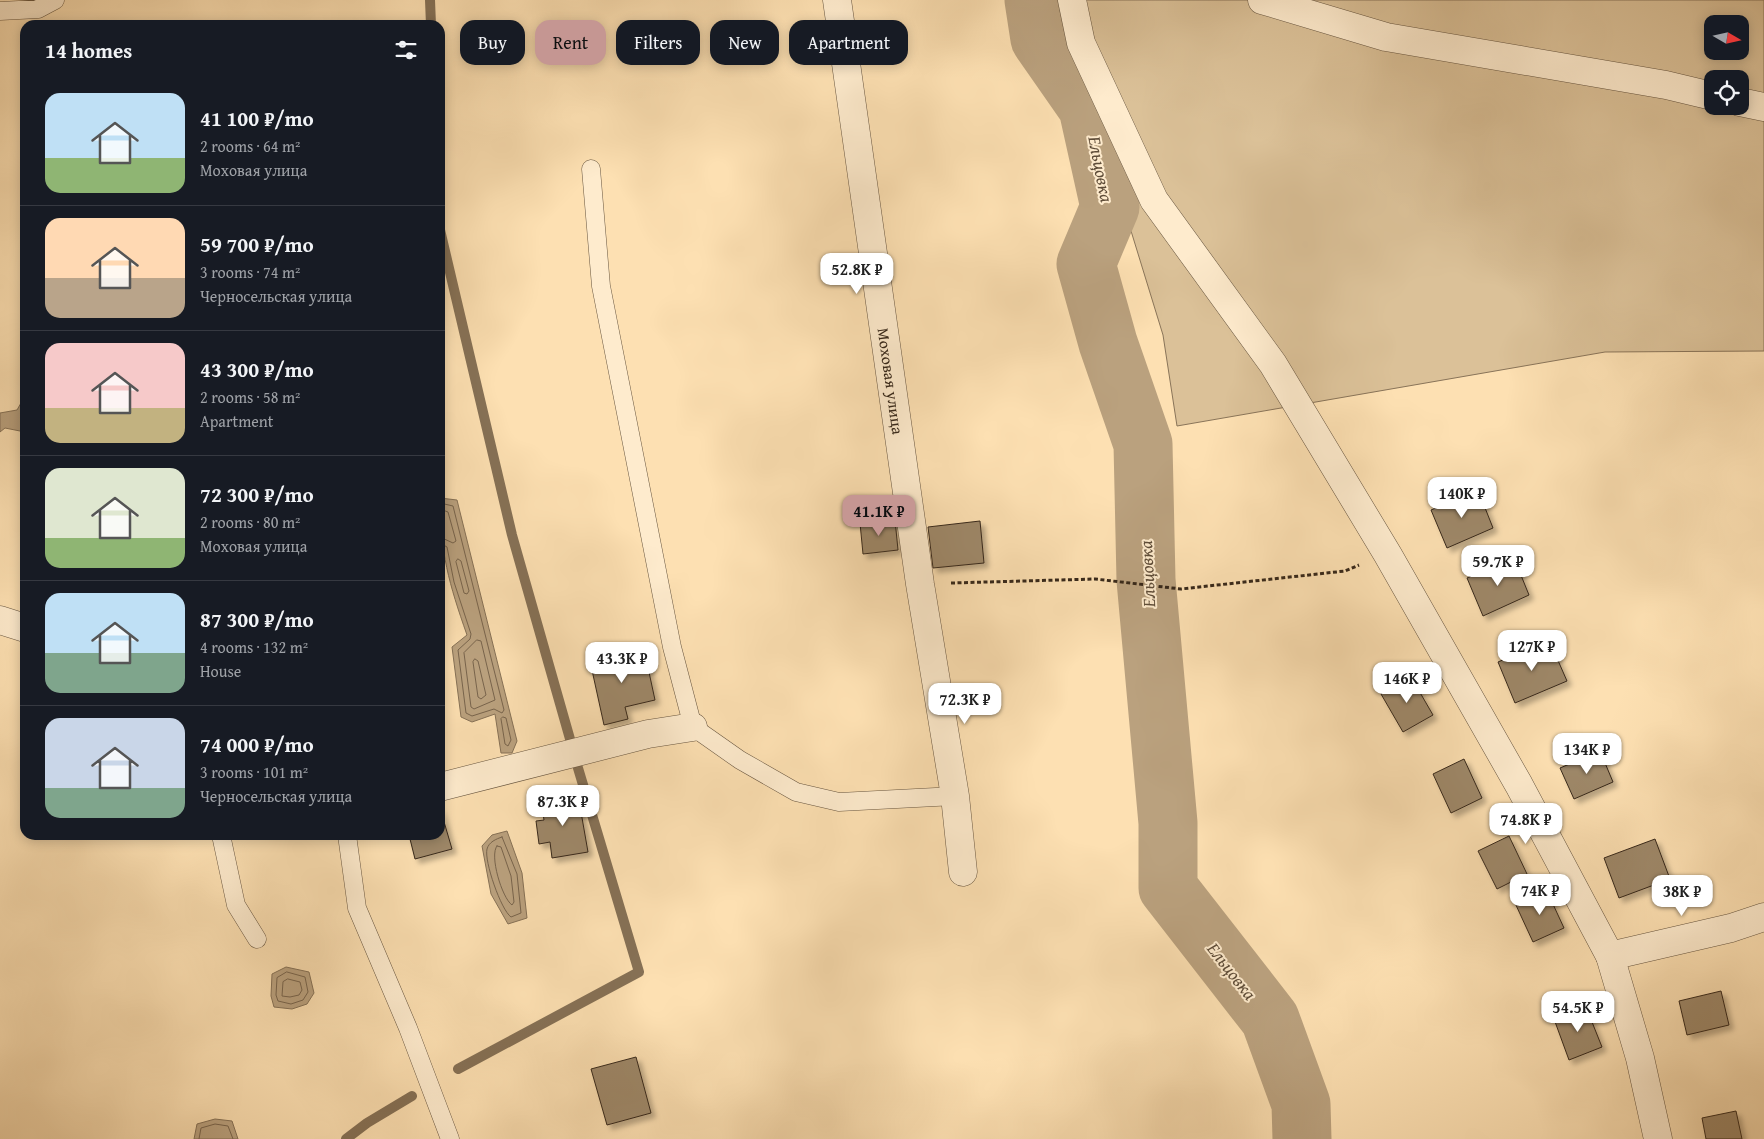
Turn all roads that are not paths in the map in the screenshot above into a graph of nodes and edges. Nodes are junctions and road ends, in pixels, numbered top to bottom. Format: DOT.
graph roads {
  1 [pos="55,0"];
  2 [pos="837,0"];
  3 [pos="1072,0"];
  4 [pos="1262,0"];
  5 [pos="0,11"];
  6 [pos="1704,94"];
  7 [pos="1749,104"];
  8 [pos="1764,107"];
  9 [pos="591,169"];
  10 [pos="0,620"];
  11 [pos="20,626"];
  12 [pos="693,727"];
  13 [pos="445,786"];
  14 [pos="955,796"];
  15 [pos="222,840"];
  16 [pos="348,840"];
  17 [pos="964,872"];
  18 [pos="1764,917"];
  19 [pos="257,939"];
  20 [pos="1610,956"];
  21 [pos="450,1139"];
  22 [pos="1658,1139"];
  1 -- 5 [label="lane"];
  2 -- 14 [label="street, Моховая улица"];
  3 -- 20 [label="street"];
  4 -- 6 [label="street"];
  7 -- 8 [label="street"];
  9 -- 12 [label="lane"];
  10 -- 11 [label="street"];
  12 -- 13 [label="street"];
  12 -- 14 [label="lane"];
  14 -- 17 [label="street, Моховая улица"];
  15 -- 19 [label="lane"];
  16 -- 21 [label="lane"];
  18 -- 20 [label="street"];
  20 -- 22 [label="street"];
}
